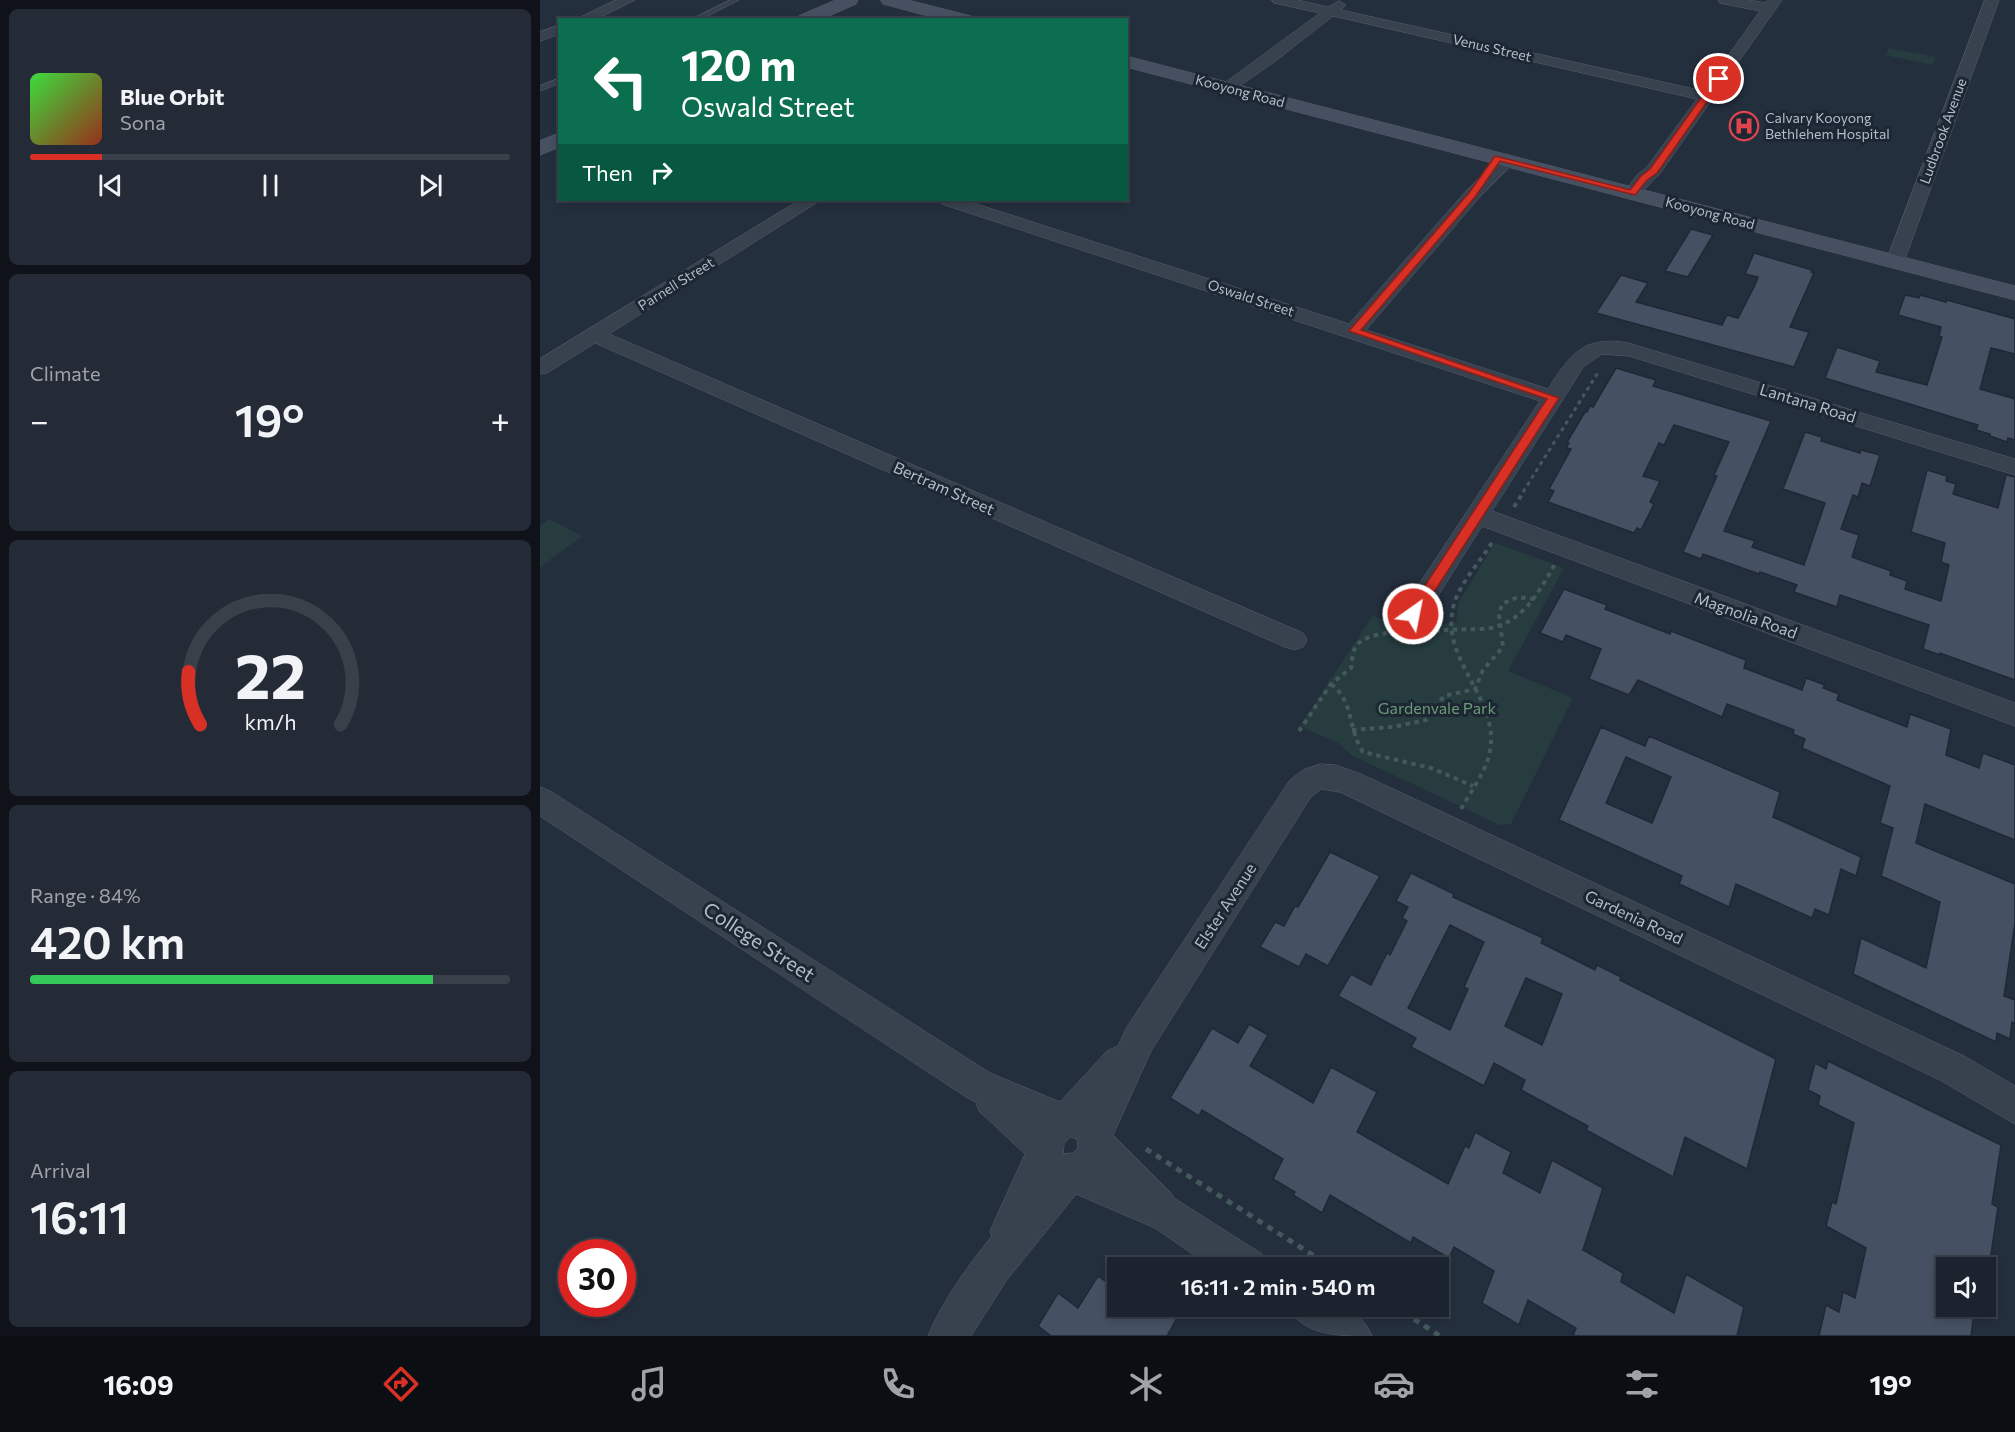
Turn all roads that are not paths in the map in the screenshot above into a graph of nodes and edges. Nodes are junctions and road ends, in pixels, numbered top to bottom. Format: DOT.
graph roads {
  1 [pos="628,0"];
  2 [pos="736,0"];
  3 [pos="838,0"];
  4 [pos="850,0"];
  5 [pos="889,0"];
  6 [pos="963,0"];
  7 [pos="1279,0"];
  8 [pos="1345,0"];
  9 [pos="1725,0"];
  10 [pos="1992,0"];
  11 [pos="1772,4"];
  12 [pos="823,11"];
  13 [pos="1330,12"];
  14 [pos="938,13"];
  15 [pos="587,18"];
  16 [pos="697,18"];
  17 [pos="810,18"];
  18 [pos="957,18"];
  19 [pos="558,30"];
  20 [pos="540,37"];
  21 [pos="1128,62"];
  22 [pos="558,81"];
  23 [pos="540,89"];
  24 [pos="1232,89"];
  25 [pos="1706,96"];
  26 [pos="558,140"];
  27 [pos="540,149"];
  28 [pos="1502,159"];
  29 [pos="1638,194"];
  30 [pos="810,201"];
  31 [pos="951,201"];
  32 [pos="1895,262"];
  33 [pos="2015,293"];
  34 [pos="1354,331"];
  35 [pos="594,335"];
  36 [pos="540,368"];
  37 [pos="1553,398"];
  38 [pos="2015,467"];
  39 [pos="1477,515"];
  40 [pos="1415,628"];
  41 [pos="1294,640"];
  42 [pos="2015,715"];
  43 [pos="1314,777"];
  44 [pos="540,800"];
  45 [pos="1952,1068"];
  46 [pos="2015,1089"];
  47 [pos="2015,1106"];
  48 [pos="1069,1146"];
  49 [pos="1231,1257"];
  50 [pos="1324,1317"];
  51 [pos="948,1336"];
  52 [pos="1352,1336"];
  1 -- 15 [label="street"];
  2 -- 16 [label="lane"];
  3 -- 12 [label="street"];
  4 -- 12 [label="street"];
  5 -- 14 [label="street"];
  6 -- 14 [label="street"];
  7 -- 13 [label="street, Venus Street"];
  8 -- 13 [label="street"];
  9 -- 11 [label="street"];
  10 -- 32 [label="street, Ludbrook Avenue"];
  11 -- 25 [label="street"];
  12 -- 17 [label="street"];
  13 -- 24 [label="street"];
  13 -- 25 [label="street, Venus Street"];
  14 -- 18 [label="street"];
  19 -- 20 [label="street"];
  21 -- 24 [label="street, Kooyong Road"];
  22 -- 23 [label="lane"];
  24 -- 28 [label="street, Kooyong Road"];
  25 -- 29 [label="street"];
  26 -- 27 [label="street"];
  28 -- 29 [label="street, Kooyong Road"];
  28 -- 34 [label="street"];
  29 -- 32 [label="street, Kooyong Road"];
  30 -- 35 [label="street, Parnell Street"];
  31 -- 34 [label="street, Oswald Street"];
  32 -- 33 [label="street, Kooyong Road"];
  34 -- 37 [label="street, Oswald Street"];
  35 -- 36 [label="street, Parnell Street"];
  35 -- 41 [label="street, Bertram Street"];
  37 -- 38 [label="street, Lantana Road"];
  37 -- 39 [label="street"];
  39 -- 40 [label="street"];
  39 -- 42 [label="street, Magnolia Road"];
  43 -- 45 [label="street, Gardenia Road"];
  43 -- 48 [label="street, Elster Avenue"];
  44 -- 48 [label="street, College Street"];
  45 -- 46 [label="street, Gardenia Road"];
  45 -- 47 [label="street, Gardenia Road"];
  48 -- 49 [label="street, College Street"];
  48 -- 51 [label="street, Elster Avenue"];
  50 -- 52 [label="street"];
}
